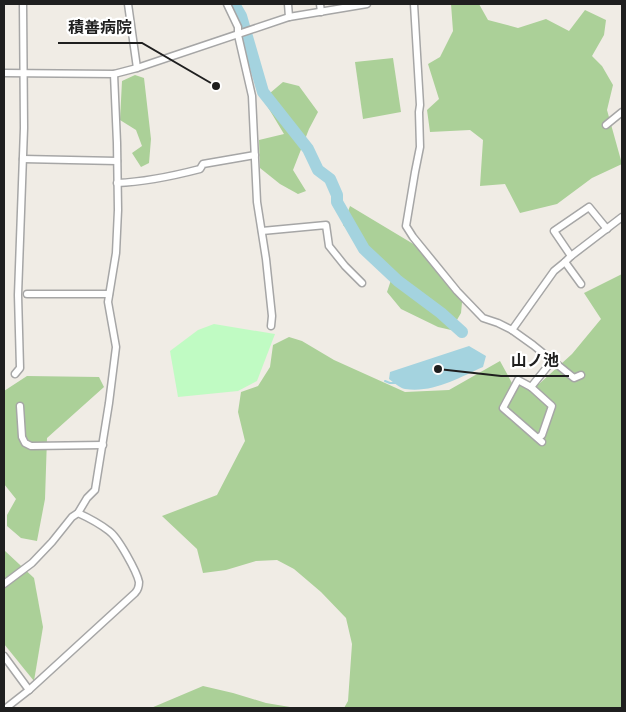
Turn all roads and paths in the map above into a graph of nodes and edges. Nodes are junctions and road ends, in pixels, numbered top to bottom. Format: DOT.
graph roads {
  1 [pos="22,4"];
  2 [pos="128,4"];
  3 [pos="227,4"];
  4 [pos="288,4"];
  5 [pos="320,4"];
  6 [pos="367,4"];
  7 [pos="414,4"];
  8 [pos="321,12"];
  9 [pos="289,17"];
  10 [pos="240,33"];
  11 [pos="137,68"];
  12 [pos="4,73"];
  13 [pos="23,73"];
  14 [pos="114,74"];
  15 [pos="622,112"];
  16 [pos="606,125"];
  17 [pos="255,155"];
  18 [pos="23,159"];
  19 [pos="117,161"];
  20 [pos="117,183"];
  21 [pos="622,218"];
  22 [pos="606,229"];
  23 [pos="262,231"];
  24 [pos="571,256"];
  25 [pos="565,262"];
  26 [pos="362,283"];
  27 [pos="581,284"];
  28 [pos="27,294"];
  29 [pos="109,294"];
  30 [pos="272,326"];
  31 [pos="512,330"];
  32 [pos="552,361"];
  33 [pos="15,374"];
  34 [pos="581,375"];
  35 [pos="531,387"];
  36 [pos="20,406"];
  37 [pos="103,445"];
  38 [pos="78,513"];
  39 [pos="4,584"];
  40 [pos="4,656"];
  41 [pos="29,690"];
  42 [pos="6,708"];
  1 -- 13 [label="street"];
  2 -- 11 [label="street"];
  3 -- 10 [label="street"];
  4 -- 9 [label="street"];
  5 -- 8 [label="street"];
  6 -- 8 [label="street"];
  7 -- 31 [label="street"];
  8 -- 9 [label="street"];
  9 -- 10 [label="street"];
  10 -- 11 [label="street"];
  10 -- 17 [label="street"];
  11 -- 14 [label="street"];
  12 -- 13 [label="street"];
  13 -- 14 [label="street"];
  13 -- 18 [label="street"];
  14 -- 19 [label="street"];
  15 -- 16 [label="street"];
  17 -- 20 [label="street"];
  17 -- 23 [label="street"];
  18 -- 19 [label="street"];
  18 -- 33 [label="street"];
  19 -- 20 [label="street"];
  20 -- 29 [label="street"];
  21 -- 22 [label="street"];
  22 -- 24 [label="street"];
  22 -- 24 [label="street"];
  23 -- 26 [label="street"];
  23 -- 30 [label="street"];
  24 -- 25 [label="street"];
  25 -- 27 [label="street"];
  25 -- 31 [label="street"];
  28 -- 29 [label="street"];
  29 -- 37 [label="street"];
  31 -- 32 [label="street"];
  32 -- 34 [label="street"];
  32 -- 35 [label="street"];
  35 -- 35 [label="street"];
  36 -- 37 [label="street"];
  37 -- 38 [label="street"];
  38 -- 39 [label="street"];
  38 -- 41 [label="street"];
  40 -- 41 [label="street"];
  41 -- 42 [label="street"];
}
